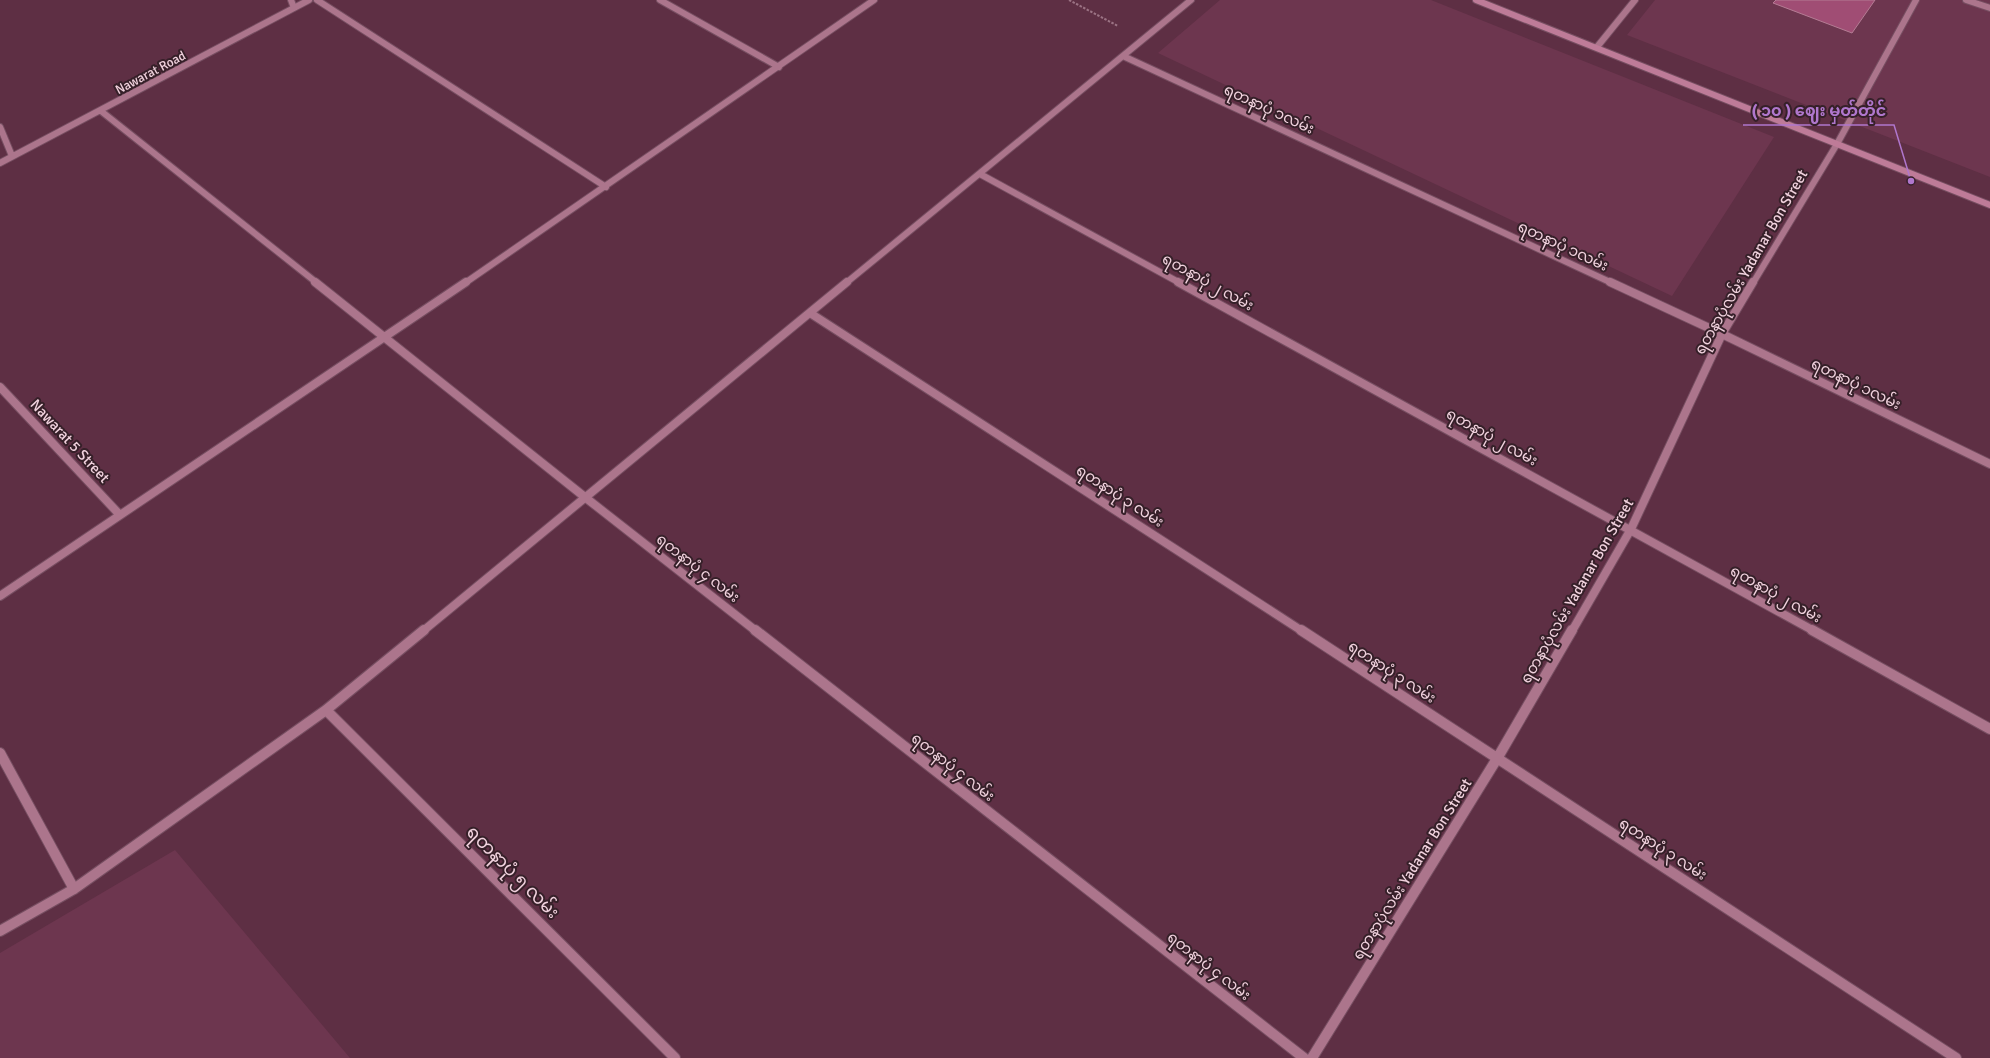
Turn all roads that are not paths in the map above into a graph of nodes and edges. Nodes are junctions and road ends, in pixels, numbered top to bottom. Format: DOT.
graph roads {
  1 [pos="292,0"];
  2 [pos="309,0"];
  3 [pos="317,0"];
  4 [pos="660,0"];
  5 [pos="874,0"];
  6 [pos="1191,0"];
  7 [pos="1476,0"];
  8 [pos="1635,0"];
  9 [pos="1916,0"];
  10 [pos="1966,0"];
  11 [pos="294,8"];
  12 [pos="1990,8"];
  13 [pos="1597,47"];
  14 [pos="1123,56"];
  15 [pos="779,67"];
  16 [pos="101,111"];
  17 [pos="0,127"];
  18 [pos="1837,144"];
  19 [pos="12,156"];
  20 [pos="0,163"];
  21 [pos="980,174"];
  22 [pos="606,187"];
  23 [pos="1990,205"];
  24 [pos="810,313"];
  25 [pos="1722,334"];
  26 [pos="385,337"];
  27 [pos="0,387"];
  28 [pos="1990,464"];
  29 [pos="586,498"];
  30 [pos="119,514"];
  31 [pos="1631,529"];
  32 [pos="0,596"];
  33 [pos="326,710"];
  34 [pos="1990,729"];
  35 [pos="0,753"];
  36 [pos="1498,757"];
  37 [pos="74,888"];
  38 [pos="0,931"];
  39 [pos="675,1058"];
  40 [pos="1304,1058"];
  41 [pos="1312,1058"];
  42 [pos="1956,1058"];
  1 -- 11 [label="street"];
  2 -- 11 [label="street, Nawarat Road"];
  3 -- 22 [label="street"];
  4 -- 15 [label="street"];
  5 -- 15 [label="street"];
  6 -- 14 [label="street"];
  7 -- 13 [label="main road"];
  8 -- 13 [label="street"];
  9 -- 18 [label="street, ရတနာပုံလမ်း Yadanar Bon Street"];
  10 -- 12 [label="street"];
  11 -- 16 [label="street, Nawarat Road"];
  13 -- 18 [label="main road"];
  14 -- 21 [label="street"];
  14 -- 25 [label="street, ရတနာပုံ ၁လမ်း"];
  15 -- 22 [label="street"];
  16 -- 19 [label="street, Nawarat Road"];
  16 -- 26 [label="street, ရတနာပုံ ၄ လမ်း"];
  17 -- 19 [label="street"];
  18 -- 23 [label="main road"];
  18 -- 25 [label="street, ရတနာပုံလမ်း Yadanar Bon Street"];
  19 -- 20 [label="street, Nawarat Road"];
  21 -- 24 [label="street"];
  21 -- 31 [label="street, ရတနာပုံ ၂ လမ်း"];
  22 -- 26 [label="street"];
  24 -- 29 [label="street"];
  24 -- 36 [label="street, ရတနာပုံ ၃ လမ်း"];
  25 -- 28 [label="street, ရတနာပုံ ၁လမ်း"];
  25 -- 31 [label="street, ရတနာပုံလမ်း Yadanar Bon Street"];
  26 -- 29 [label="street, ရတနာပုံ ၄ လမ်း"];
  26 -- 30 [label="street"];
  27 -- 30 [label="street, Nawarat 5 Street"];
  29 -- 33 [label="street"];
  29 -- 40 [label="street, ရတနာပုံ ၄ လမ်း"];
  30 -- 32 [label="street"];
  31 -- 34 [label="street, ရတနာပုံ ၂ လမ်း"];
  31 -- 36 [label="street, ရတနာပုံလမ်း Yadanar Bon Street"];
  33 -- 37 [label="street"];
  33 -- 39 [label="street, ရတနာပုံ ၅ လမ်း"];
  35 -- 37 [label="street"];
  36 -- 41 [label="street, ရတနာပုံလမ်း Yadanar Bon Street"];
  36 -- 42 [label="street, ရတနာပုံ ၃ လမ်း"];
  37 -- 38 [label="street"];
}
